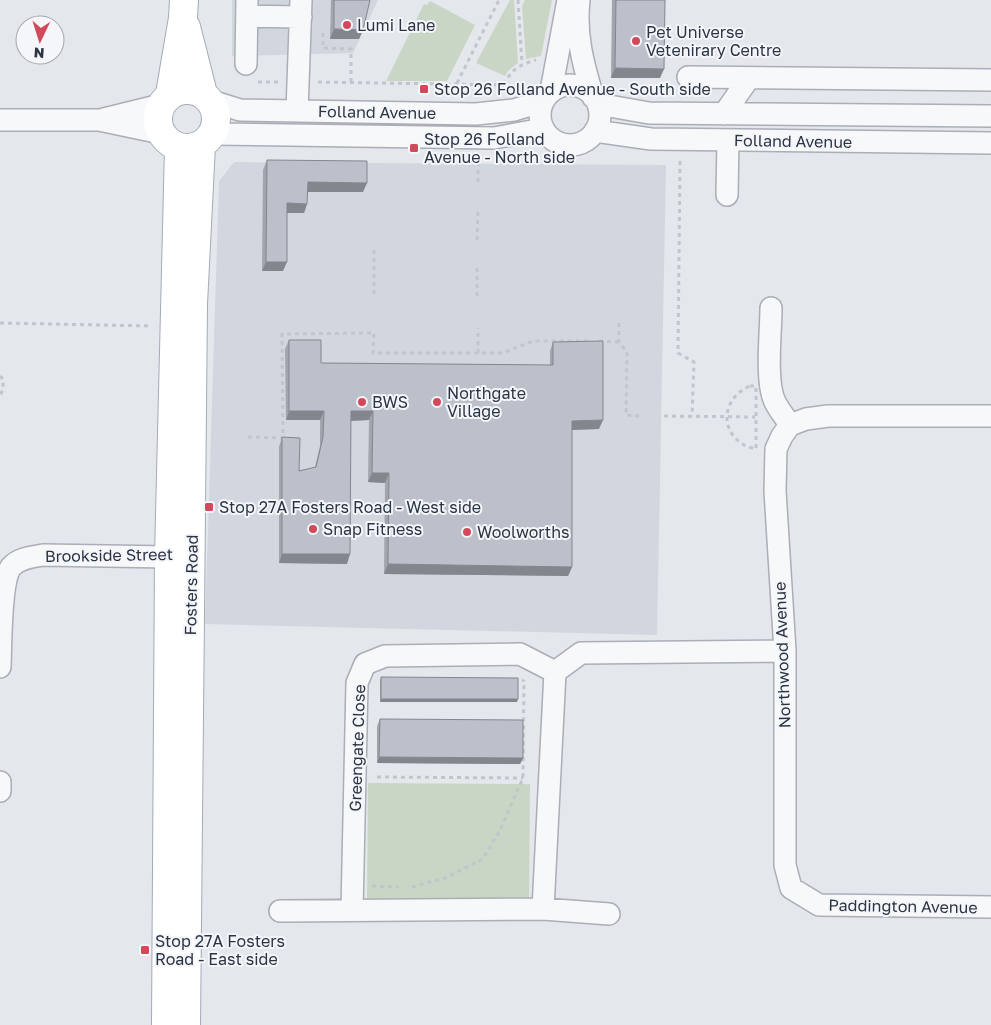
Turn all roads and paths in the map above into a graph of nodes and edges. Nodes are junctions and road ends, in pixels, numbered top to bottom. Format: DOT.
graph roads {
  1 [pos="499,0"];
  2 [pos="518,0"];
  3 [pos="568,0"];
  4 [pos="579,0"];
  5 [pos="247,8"];
  6 [pos="184,9"];
  7 [pos="301,9"];
  8 [pos="323,29"];
  9 [pos="544,59"];
  10 [pos="522,64"];
  11 [pos="248,73"];
  12 [pos="688,77"];
  13 [pos="749,78"];
  14 [pos="991,80"];
  15 [pos="298,82"];
  16 [pos="351,82"];
  17 [pos="457,83"];
  18 [pos="504,84"];
  19 [pos="508,92"];
  20 [pos="547,96"];
  21 [pos="207,97"];
  22 [pos="166,99"];
  23 [pos="596,100"];
  24 [pos="297,111"];
  25 [pos="724,114"];
  26 [pos="991,116"];
  27 [pos="0,120"];
  28 [pos="99,120"];
  29 [pos="542,129"];
  30 [pos="595,131"];
  31 [pos="188,140"];
  32 [pos="728,140"];
  33 [pos="991,143"];
  34 [pos="478,158"];
  35 [pos="680,161"];
  36 [pos="478,182"];
  37 [pos="727,195"];
  38 [pos="478,210"];
  39 [pos="477,240"];
  40 [pos="374,250"];
  41 [pos="477,266"];
  42 [pos="374,295"];
  43 [pos="477,296"];
  44 [pos="771,308"];
  45 [pos="619,323"];
  46 [pos="0,324"];
  47 [pos="152,326"];
  48 [pos="478,328"];
  49 [pos="619,342"];
  50 [pos="478,353"];
  51 [pos="0,376"];
  52 [pos="0,396"];
  53 [pos="639,416"];
  54 [pos="664,416"];
  55 [pos="692,416"];
  56 [pos="727,416"];
  57 [pos="991,416"];
  58 [pos="755,417"];
  59 [pos="790,425"];
  60 [pos="248,437"];
  61 [pos="180,554"];
  62 [pos="785,651"];
  63 [pos="0,667"];
  64 [pos="556,672"];
  65 [pos="520,678"];
  66 [pos="372,776"];
  67 [pos="523,778"];
  68 [pos="0,782"];
  69 [pos="0,791"];
  70 [pos="369,886"];
  71 [pos="790,888"];
  72 [pos="991,907"];
  73 [pos="543,909"];
  74 [pos="280,910"];
  75 [pos="352,910"];
  76 [pos="609,914"];
  77 [pos="166,1025"];
  78 [pos="186,1025"];
  1 -- 17 [label="path"];
  2 -- 10 [label="path"];
  3 -- 20 [label="street"];
  4 -- 23 [label="street"];
  5 -- 7 [label="street"];
  5 -- 11 [label="street"];
  6 -- 21 [label="main road"];
  6 -- 22 [label="main road"];
  7 -- 15 [label="street"];
  8 -- 16 [label="path"];
  9 -- 10 [label="path"];
  10 -- 18 [label="path"];
  11 -- 15 [label="path"];
  12 -- 13 [label="street"];
  13 -- 14 [label="street"];
  13 -- 25 [label="street"];
  15 -- 16 [label="path"];
  15 -- 24 [label="street"];
  16 -- 17 [label="path"];
  17 -- 18 [label="path"];
  18 -- 19 [label="path"];
  20 -- 23 [label="street"];
  20 -- 24 [label="street, Folland Avenue"];
  20 -- 29 [label="street"];
  21 -- 22 [label="main road"];
  21 -- 24 [label="street, Folland Avenue"];
  21 -- 31 [label="main road"];
  22 -- 28 [label="street"];
  22 -- 31 [label="main road"];
  23 -- 25 [label="street, Folland Avenue"];
  23 -- 30 [label="street"];
  25 -- 26 [label="street, Folland Avenue"];
  27 -- 28 [label="street"];
  28 -- 31 [label="street, Folland Avenue"];
  29 -- 30 [label="street"];
  29 -- 31 [label="street, Folland Avenue"];
  30 -- 32 [label="street, Folland Avenue"];
  31 -- 61 [label="main road, Fosters Road"];
  32 -- 33 [label="street, Folland Avenue"];
  32 -- 37 [label="street"];
  34 -- 36 [label="path"];
  35 -- 55 [label="path"];
  38 -- 39 [label="path"];
  40 -- 42 [label="path"];
  41 -- 43 [label="path"];
  44 -- 59 [label="street"];
  45 -- 49 [label="path"];
  46 -- 47 [label="path"];
  48 -- 50 [label="path"];
  49 -- 50 [label="path"];
  49 -- 53 [label="path"];
  50 -- 60 [label="path"];
  51 -- 52 [label="path"];
  54 -- 55 [label="path"];
  55 -- 56 [label="path"];
  56 -- 58 [label="path"];
  56 -- 58 [label="path"];
  56 -- 58 [label="path"];
  57 -- 59 [label="street"];
  59 -- 62 [label="street, Northwood Avenue"];
  61 -- 63 [label="street, Brookside Street"];
  61 -- 77 [label="main road, Fosters Road"];
  61 -- 78 [label="main road, Fosters Road"];
  62 -- 64 [label="street"];
  62 -- 71 [label="street, Northwood Avenue"];
  64 -- 73 [label="street"];
  64 -- 75 [label="street, Greengate Close"];
  65 -- 67 [label="path"];
  66 -- 67 [label="path"];
  67 -- 70 [label="path"];
  68 -- 69 [label="street"];
  71 -- 72 [label="street, Paddington Avenue"];
  73 -- 75 [label="street"];
  73 -- 76 [label="street"];
  74 -- 75 [label="street"];
}
